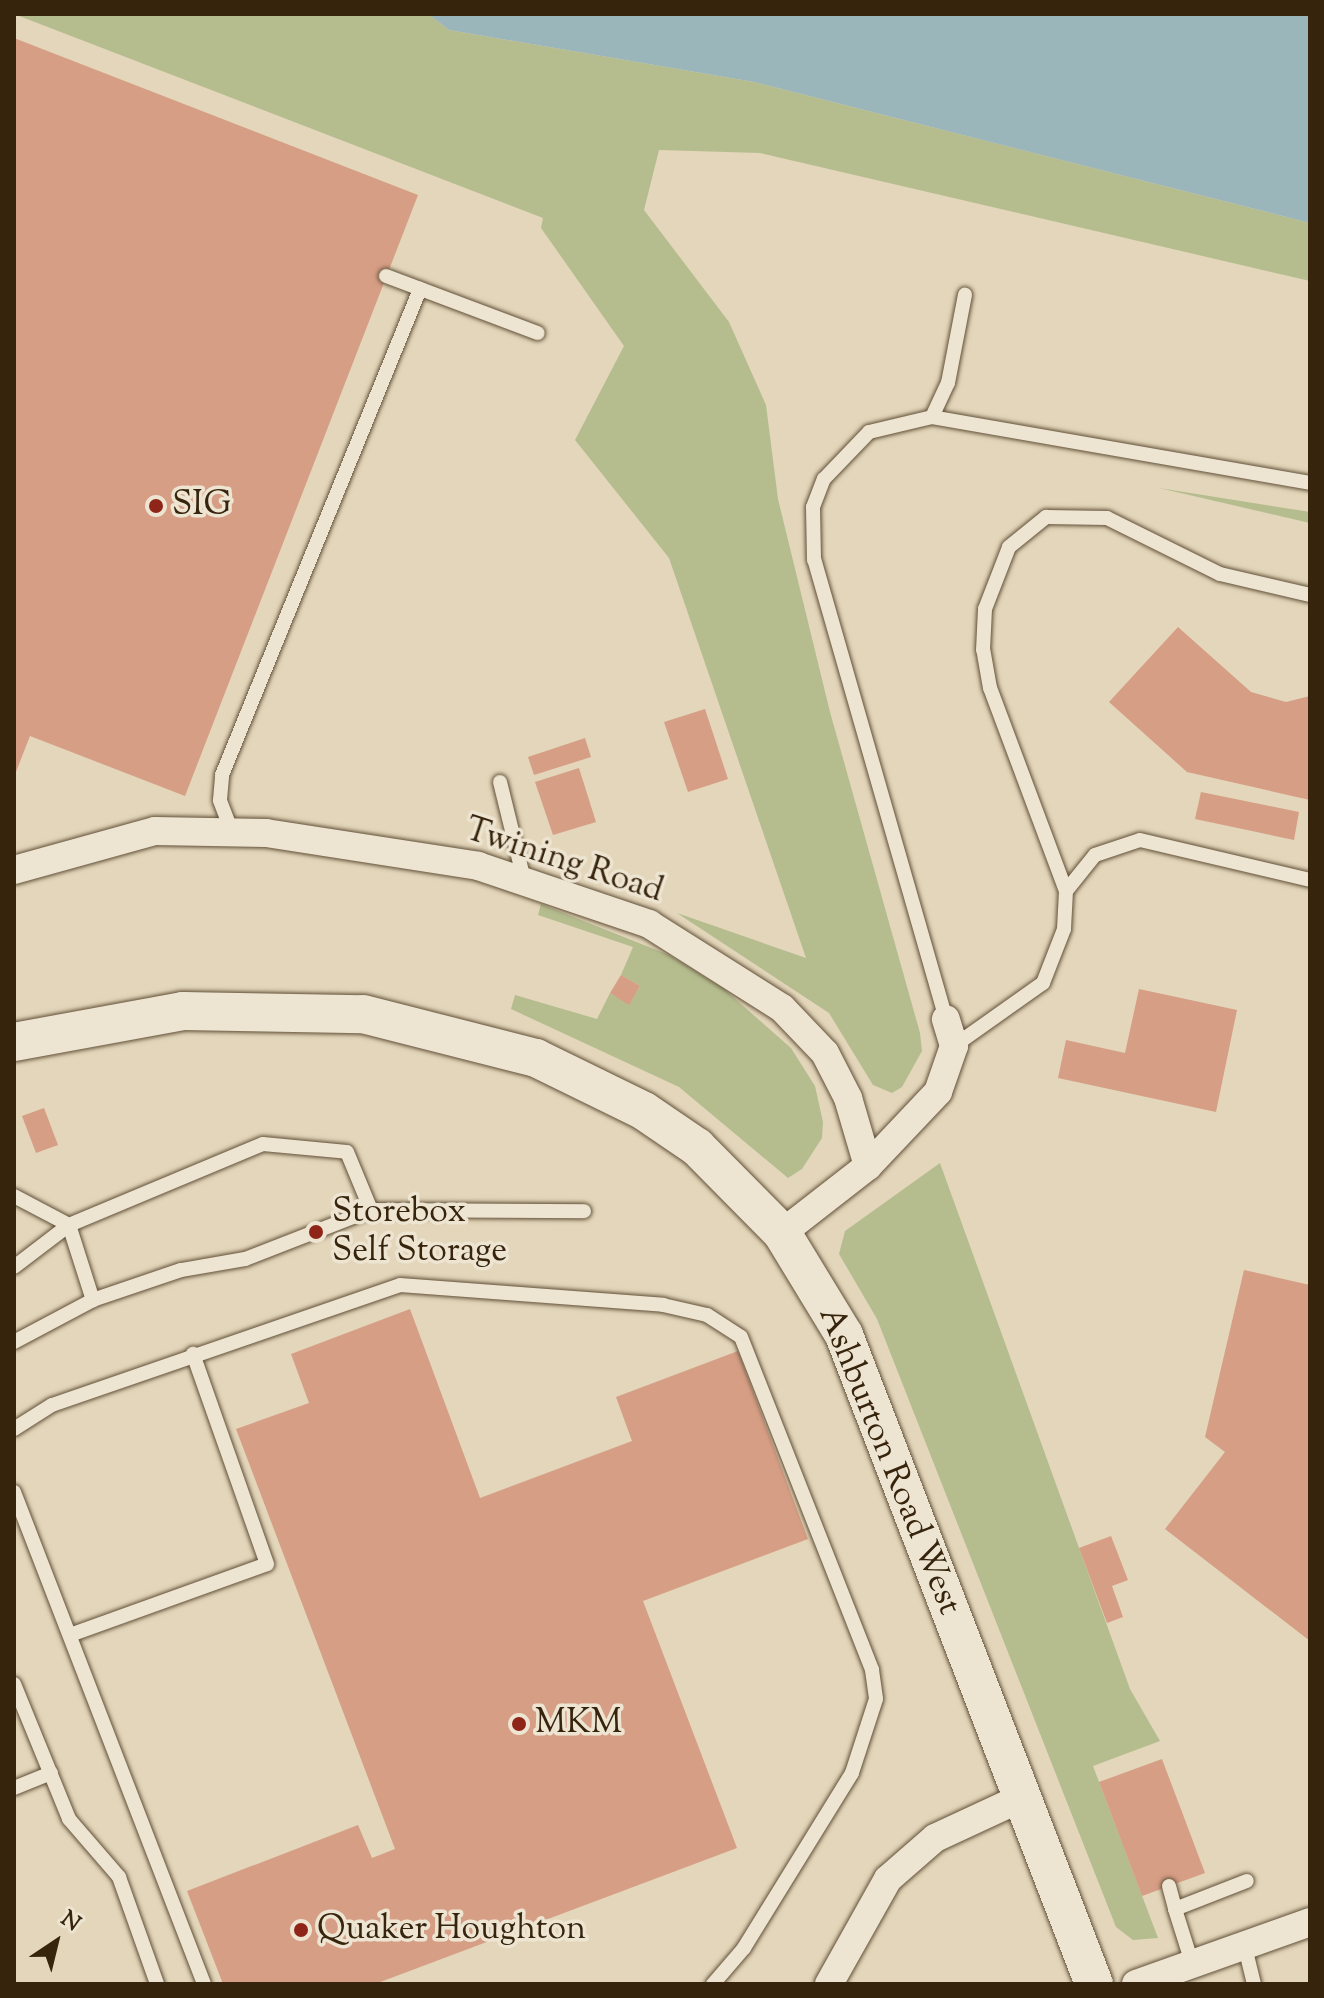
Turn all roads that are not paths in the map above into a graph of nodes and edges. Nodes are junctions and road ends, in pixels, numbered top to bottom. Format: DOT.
graph roads {
  1 [pos="386,276"];
  2 [pos="420,289"];
  3 [pos="965,295"];
  4 [pos="538,333"];
  5 [pos="932,417"];
  6 [pos="1310,483"];
  7 [pos="1310,595"];
  8 [pos="500,782"];
  9 [pos="232,832"];
  10 [pos="14,870"];
  11 [pos="524,880"];
  12 [pos="1310,880"];
  13 [pos="1066,891"];
  14 [pos="946,1019"];
  15 [pos="14,1042"];
  16 [pos="954,1046"];
  17 [pos="868,1166"];
  18 [pos="14,1196"];
  19 [pos="371,1210"];
  20 [pos="584,1211"];
  21 [pos="69,1225"];
  22 [pos="782,1233"];
  23 [pos="14,1267"];
  24 [pos="93,1300"];
  25 [pos="14,1342"];
  26 [pos="193,1354"];
  27 [pos="14,1429"];
  28 [pos="14,1492"];
  29 [pos="70,1635"];
  30 [pos="14,1684"];
  31 [pos="51,1773"];
  32 [pos="14,1788"];
  33 [pos="1021,1798"];
  34 [pos="1247,1881"];
  35 [pos="1169,1886"];
  36 [pos="1175,1909"];
  37 [pos="1310,1922"];
  38 [pos="1244,1943"];
  39 [pos="1192,1963"];
  40 [pos="157,1984"];
  41 [pos="204,1984"];
  42 [pos="713,1984"];
  43 [pos="829,1984"];
  44 [pos="1094,1984"];
  45 [pos="1136,1984"];
  46 [pos="1254,1984"];
  1 -- 2 [label="lane"];
  2 -- 4 [label="lane"];
  2 -- 9 [label="lane"];
  3 -- 5 [label="lane"];
  5 -- 6 [label="lane"];
  5 -- 14 [label="lane"];
  7 -- 13 [label="lane"];
  8 -- 11 [label="lane"];
  9 -- 10 [label="street, Twining Road"];
  9 -- 11 [label="street, Twining Road"];
  11 -- 17 [label="street, Twining Road"];
  12 -- 13 [label="lane"];
  13 -- 16 [label="lane"];
  14 -- 16 [label="street"];
  15 -- 22 [label="main road, Ashburton Road West"];
  16 -- 17 [label="street"];
  17 -- 22 [label="street"];
  18 -- 21 [label="lane"];
  19 -- 20 [label="lane"];
  19 -- 21 [label="lane"];
  19 -- 24 [label="lane"];
  21 -- 23 [label="lane"];
  21 -- 24 [label="lane"];
  22 -- 33 [label="main road, Ashburton Road West"];
  24 -- 25 [label="lane"];
  26 -- 27 [label="lane"];
  26 -- 29 [label="lane"];
  26 -- 42 [label="lane"];
  28 -- 29 [label="lane"];
  29 -- 41 [label="lane"];
  30 -- 31 [label="lane"];
  31 -- 32 [label="lane"];
  31 -- 40 [label="lane"];
  33 -- 43 [label="street"];
  33 -- 44 [label="main road, Ashburton Road West"];
  34 -- 36 [label="lane"];
  35 -- 36 [label="lane"];
  36 -- 39 [label="lane"];
  37 -- 38 [label="street"];
  38 -- 39 [label="street"];
  38 -- 46 [label="lane"];
  39 -- 45 [label="street"];
}
